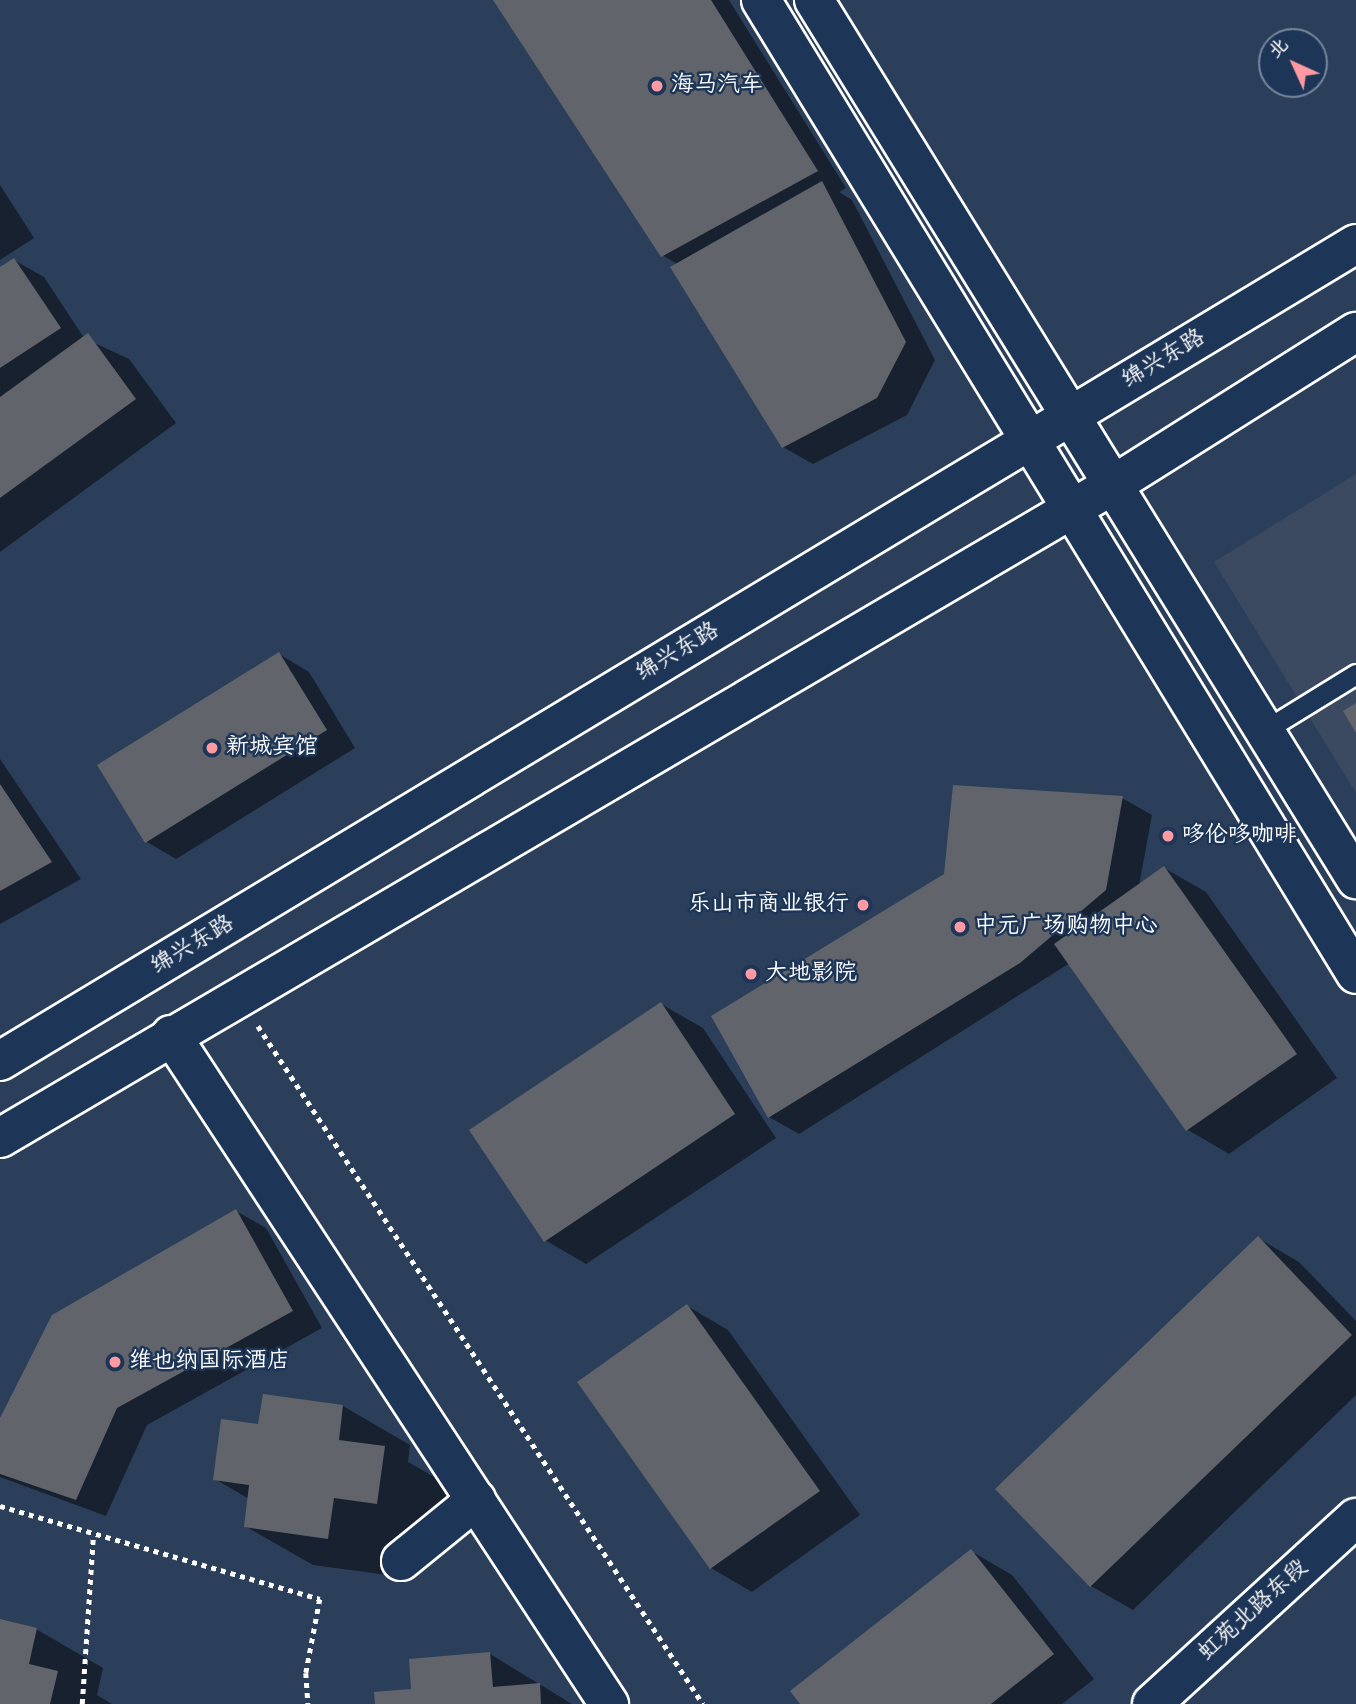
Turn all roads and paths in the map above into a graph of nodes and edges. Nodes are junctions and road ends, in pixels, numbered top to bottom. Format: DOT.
graph roads {
  1 [pos="761,0"];
  2 [pos="814,0"];
  3 [pos="1356,244"];
  4 [pos="1356,332"];
  5 [pos="1073,415"];
  6 [pos="1034,439"];
  7 [pos="1115,483"];
  8 [pos="1072,506"];
  9 [pos="1356,674"];
  10 [pos="1265,730"];
  11 [pos="1356,879"];
  12 [pos="1356,974"];
  13 [pos="238,995"];
  14 [pos="171,1035"];
  15 [pos="0,1061"];
  16 [pos="0,1138"];
  17 [pos="476,1500"];
  18 [pos="0,1506"];
  19 [pos="1356,1518"];
  20 [pos="93,1537"];
  21 [pos="401,1561"];
  22 [pos="82,1704"];
  23 [pos="309,1704"];
  24 [pos="609,1704"];
  25 [pos="703,1704"];
  26 [pos="1152,1704"];
  1 -- 6 [label="main road"];
  2 -- 5 [label="main road"];
  3 -- 5 [label="main road, 绵兴东路"];
  4 -- 7 [label="main road"];
  5 -- 6 [label="main road, 绵兴东路"];
  5 -- 7 [label="main road"];
  6 -- 8 [label="main road"];
  6 -- 15 [label="main road, 绵兴东路"];
  7 -- 8 [label="main road"];
  7 -- 10 [label="main road"];
  8 -- 12 [label="main road"];
  8 -- 13 [label="main road"];
  9 -- 10 [label="lane"];
  10 -- 11 [label="main road"];
  13 -- 14 [label="main road"];
  13 -- 25 [label="path"];
  14 -- 16 [label="main road"];
  14 -- 17 [label="main road"];
  17 -- 21 [label="main road"];
  17 -- 24 [label="main road"];
  18 -- 20 [label="path"];
  19 -- 26 [label="main road, 虹苑北路东段"];
  20 -- 22 [label="path"];
  20 -- 23 [label="path"];
}
